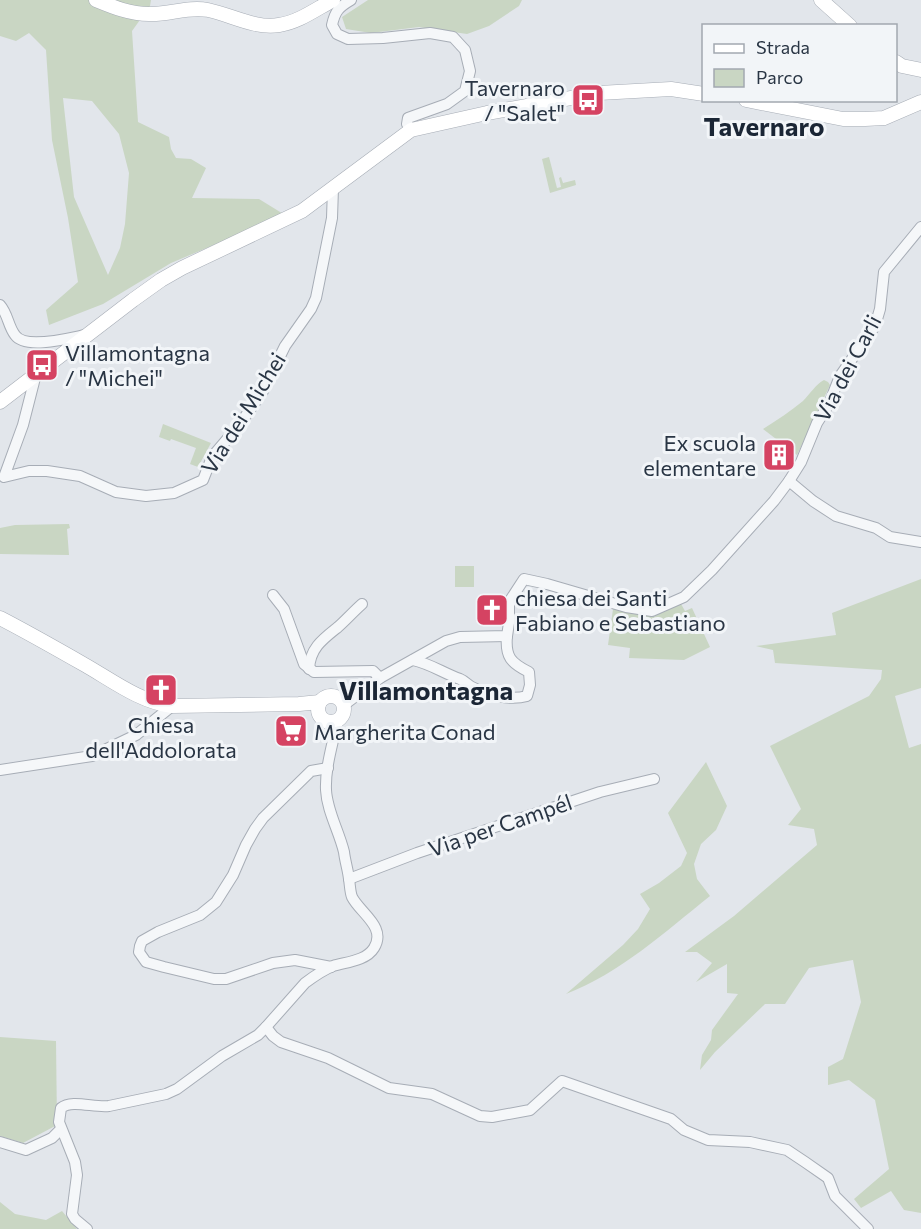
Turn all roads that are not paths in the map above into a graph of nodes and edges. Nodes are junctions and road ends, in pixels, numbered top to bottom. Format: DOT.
graph roads {
  1 [pos="96,0"];
  2 [pos="333,0"];
  3 [pos="351,0"];
  4 [pos="821,0"];
  5 [pos="848,24"];
  6 [pos="897,63"];
  7 [pos="921,70"];
  8 [pos="702,94"];
  9 [pos="756,102"];
  10 [pos="921,102"];
  11 [pos="411,130"];
  12 [pos="333,188"];
  13 [pos="921,227"];
  14 [pos="0,305"];
  15 [pos="88,334"];
  16 [pos="36,374"];
  17 [pos="0,402"];
  18 [pos="2,480"];
  19 [pos="789,481"];
  20 [pos="921,542"];
  21 [pos="273,595"];
  22 [pos="362,604"];
  23 [pos="0,618"];
  24 [pos="507,636"];
  25 [pos="413,660"];
  26 [pos="309,669"];
  27 [pos="380,678"];
  28 [pos="320,702"];
  29 [pos="344,705"];
  30 [pos="172,706"];
  31 [pos="337,722"];
  32 [pos="328,768"];
  33 [pos="0,770"];
  34 [pos="654,779"];
  35 [pos="349,879"];
  36 [pos="331,967"];
  37 [pos="266,1027"];
  38 [pos="61,1129"];
  39 [pos="0,1142"];
  40 [pos="87,1229"];
  41 [pos="868,1229"];
  1 -- 2 [label="street"];
  3 -- 11 [label="street"];
  4 -- 5 [label="street"];
  6 -- 7 [label="street"];
  8 -- 11 [label="street"];
  9 -- 10 [label="street"];
  11 -- 12 [label="street"];
  12 -- 15 [label="street"];
  12 -- 18 [label="street, Via dei Michei"];
  13 -- 19 [label="street, Via dei Carli"];
  14 -- 15 [label="street"];
  15 -- 16 [label="street"];
  16 -- 17 [label="street"];
  16 -- 18 [label="street, Via dei Michei"];
  19 -- 20 [label="street"];
  19 -- 24 [label="street, Via dei Carli"];
  21 -- 26 [label="street"];
  22 -- 26 [label="street"];
  23 -- 30 [label="street"];
  24 -- 25 [label="street"];
  24 -- 25 [label="street"];
  25 -- 27 [label="street"];
  26 -- 27 [label="street"];
  27 -- 29 [label="street"];
  28 -- 29 [label="street"];
  28 -- 30 [label="street"];
  28 -- 31 [label="street"];
  29 -- 31 [label="street"];
  30 -- 33 [label="street"];
  31 -- 32 [label="street"];
  32 -- 35 [label="street"];
  32 -- 36 [label="street"];
  34 -- 35 [label="street, Via per Campél"];
  35 -- 36 [label="street"];
  36 -- 37 [label="street"];
  37 -- 38 [label="street"];
  37 -- 41 [label="street"];
  38 -- 39 [label="street"];
  38 -- 40 [label="street"];
}
